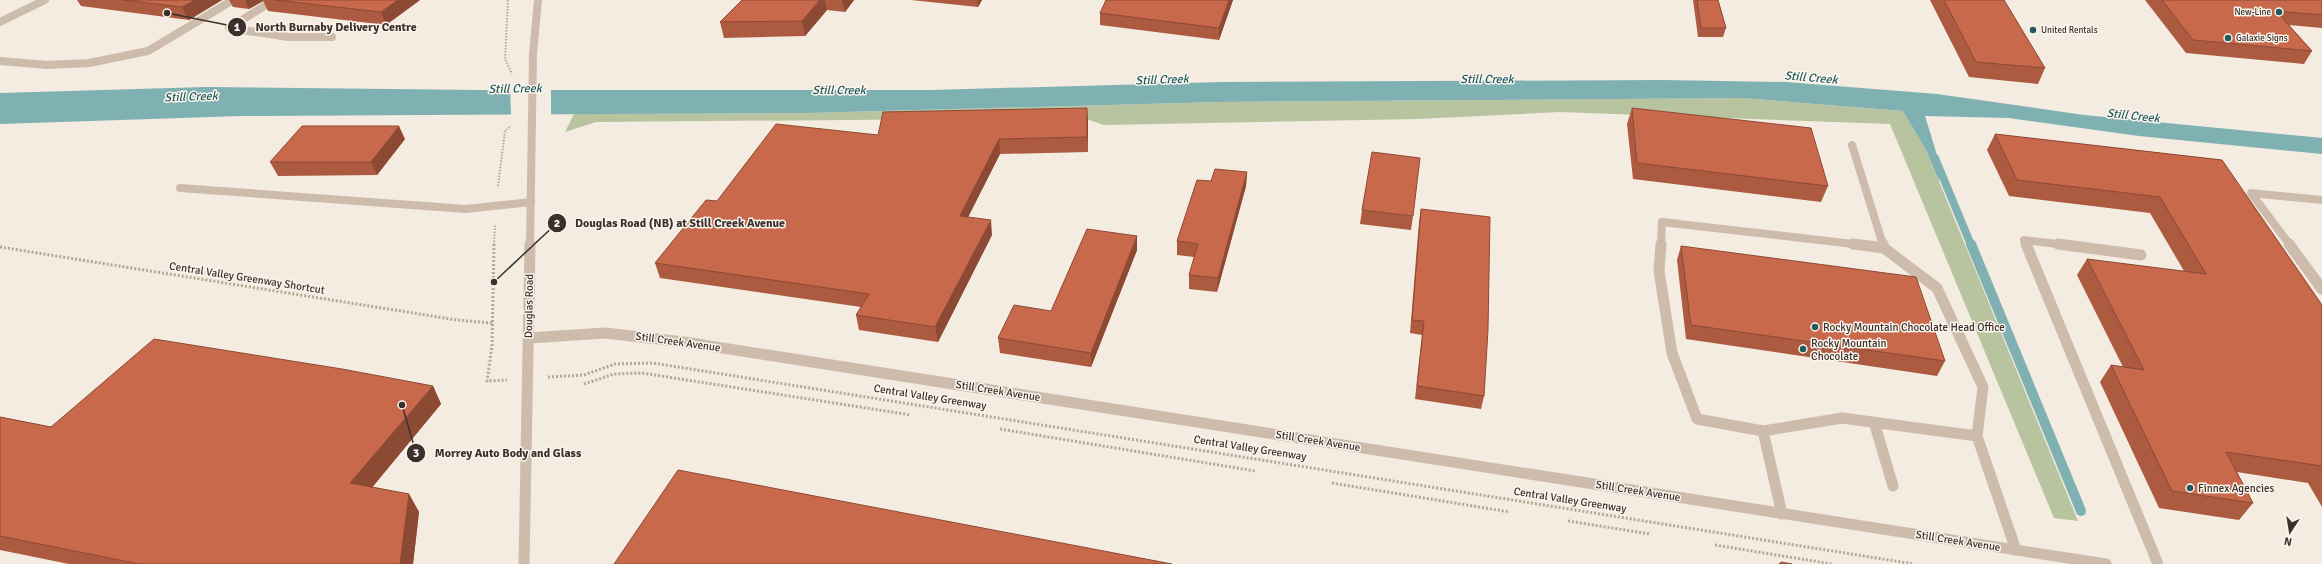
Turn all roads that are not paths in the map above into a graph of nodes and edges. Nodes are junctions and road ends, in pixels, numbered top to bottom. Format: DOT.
graph roads {
  1 [pos="45,0"];
  2 [pos="233,0"];
  3 [pos="274,0"];
  4 [pos="538,0"];
  5 [pos="0,22"];
  6 [pos="332,37"];
  7 [pos="0,61"];
  8 [pos="1852,145"];
  9 [pos="180,188"];
  10 [pos="2322,200"];
  11 [pos="531,202"];
  12 [pos="1884,248"];
  13 [pos="2141,255"];
  14 [pos="2322,289"];
  15 [pos="529,338"];
  16 [pos="1874,422"];
  17 [pos="1763,430"];
  18 [pos="1977,436"];
  19 [pos="1893,486"];
  20 [pos="1782,514"];
  21 [pos="2016,550"];
  22 [pos="524,564"];
  23 [pos="2106,564"];
  24 [pos="2158,564"];
  1 -- 5 [label="street"];
  2 -- 7 [label="street"];
  3 -- 6 [label="street"];
  4 -- 11 [label="street, Douglas Road"];
  8 -- 12 [label="street"];
  9 -- 11 [label="street"];
  10 -- 14 [label="street"];
  11 -- 15 [label="street, Douglas Road"];
  12 -- 17 [label="street"];
  12 -- 18 [label="street"];
  13 -- 24 [label="street"];
  15 -- 20 [label="street, Still Creek Avenue"];
  15 -- 22 [label="street, Douglas Road"];
  16 -- 17 [label="street"];
  16 -- 18 [label="street"];
  16 -- 19 [label="street"];
  17 -- 20 [label="street"];
  18 -- 21 [label="street"];
  20 -- 21 [label="street, Still Creek Avenue"];
  21 -- 23 [label="street, Still Creek Avenue"];
}
